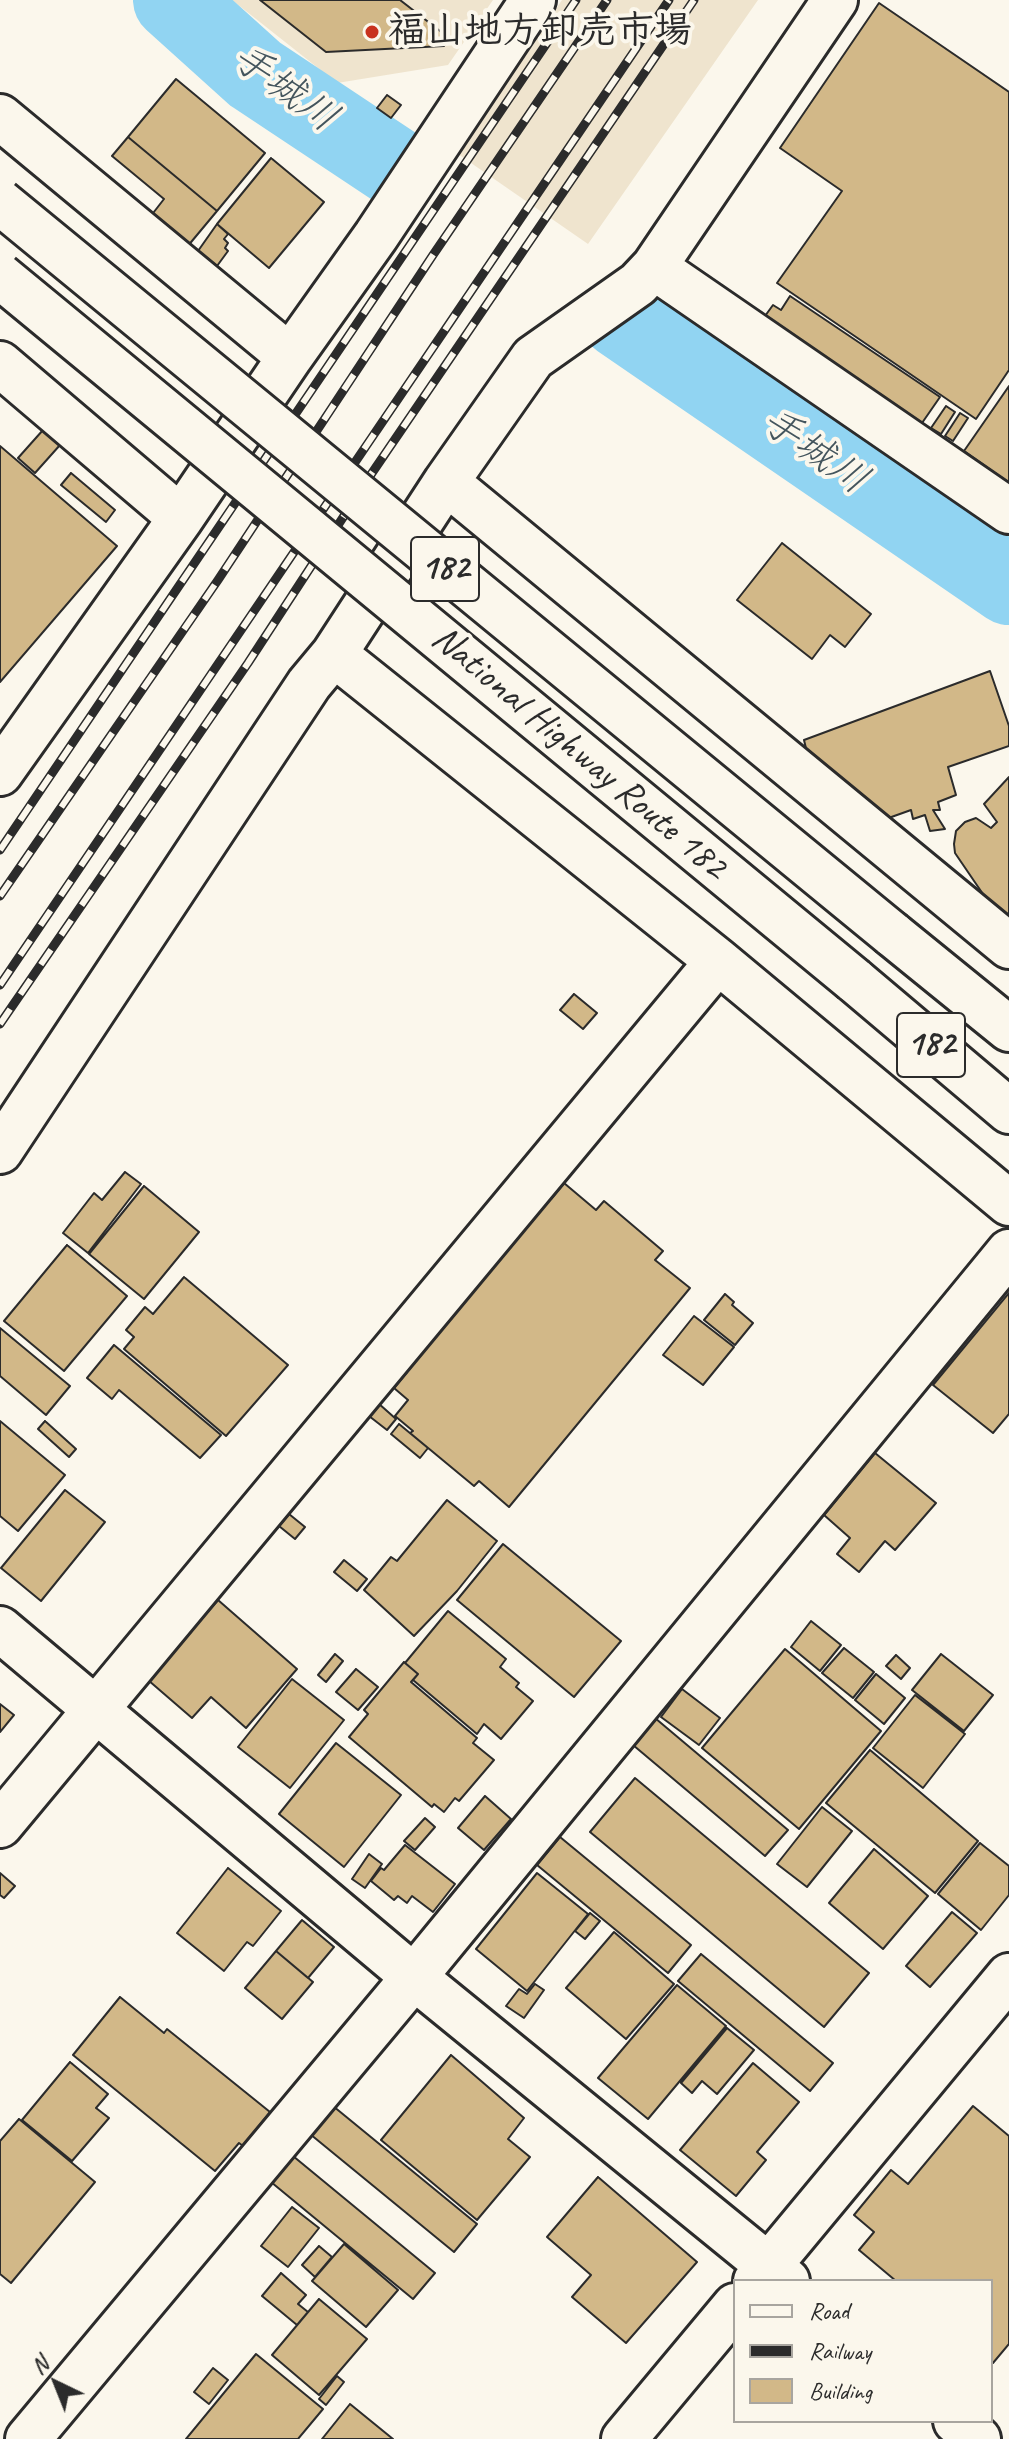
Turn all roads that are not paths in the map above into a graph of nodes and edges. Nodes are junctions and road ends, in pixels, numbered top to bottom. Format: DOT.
graph roads {
  1 [pos="533,0"];
  2 [pos="835,0"];
  3 [pos="0,117"];
  4 [pos="0,202"];
  5 [pos="646,275"];
  6 [pos="0,276"];
  7 [pos="290,357"];
  8 [pos="0,364"];
  9 [pos="446,482"];
  10 [pos="1009,511"];
  11 [pos="181,518"];
  12 [pos="334,654"];
  13 [pos="0,773"];
  14 [pos="1009,946"];
  15 [pos="718,961"];
  16 [pos="1009,1029"];
  17 [pos="1009,1111"];
  18 [pos="0,1151"];
  19 [pos="1009,1203"];
  20 [pos="1009,1252"];
  21 [pos="0,1629"];
  22 [pos="96,1710"];
  23 [pos="0,1825"];
  24 [pos="1009,1976"];
  25 [pos="414,1977"];
  26 [pos="771,2276"];
  27 [pos="733,2308"];
  28 [pos="958,2423"];
  29 [pos="28,2439"];
  30 [pos="624,2439"];
  31 [pos="978,2439"];
  1 -- 7 [label="main road"];
  2 -- 5 [label="main road"];
  3 -- 7 [label="main road"];
  4 -- 16 [label="main road, National Highway Route 182 / 182, bridge"];
  5 -- 9 [label="main road"];
  5 -- 10 [label="main road"];
  6 -- 17 [label="main road, National Highway Route 182 / 182, bridge"];
  7 -- 11 [label="main road"];
  8 -- 11 [label="main road"];
  9 -- 12 [label="main road"];
  9 -- 14 [label="main road"];
  11 -- 13 [label="main road"];
  12 -- 15 [label="main road"];
  12 -- 18 [label="main road"];
  15 -- 19 [label="main road"];
  15 -- 22 [label="main road"];
  20 -- 25 [label="main road"];
  21 -- 22 [label="main road"];
  22 -- 23 [label="main road"];
  22 -- 25 [label="main road"];
  24 -- 26 [label="main road"];
  25 -- 26 [label="main road"];
  25 -- 29 [label="main road"];
  27 -- 30 [label="main road"];
  28 -- 31 [label="main road"];
}
